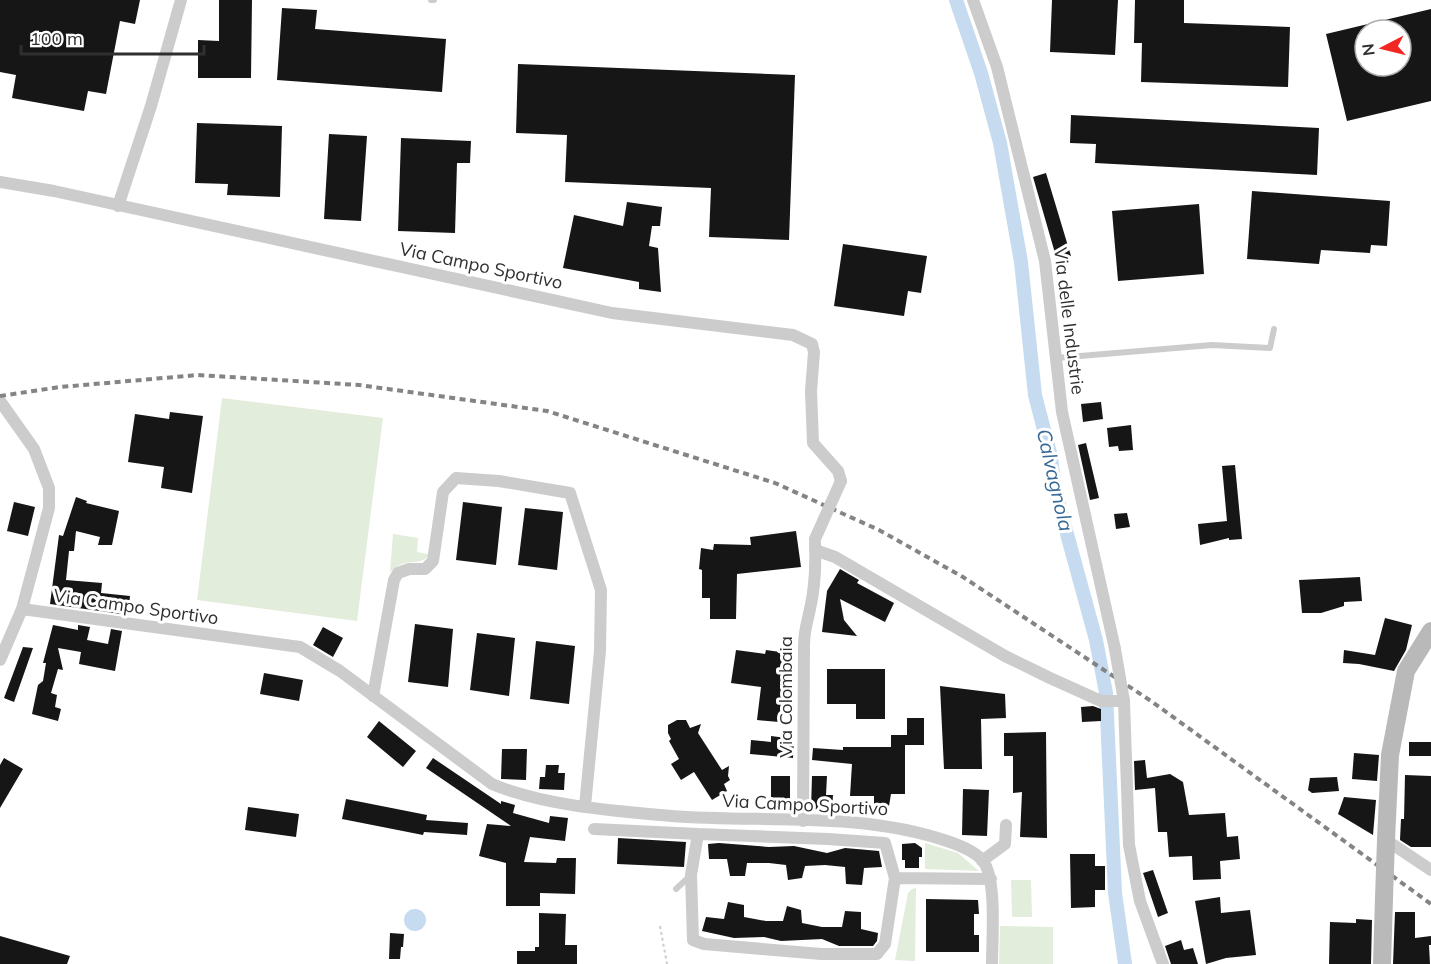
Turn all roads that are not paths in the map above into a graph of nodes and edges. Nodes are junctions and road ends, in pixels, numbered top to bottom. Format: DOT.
graph roads {
  1 [pos="180,0"];
  2 [pos="973,0"];
  3 [pos="0,182"];
  4 [pos="118,206"];
  5 [pos="1274,329"];
  6 [pos="1056,358"];
  7 [pos="0,401"];
  8 [pos="815,544"];
  9 [pos="22,609"];
  10 [pos="1431,631"];
  11 [pos="0,660"];
  12 [pos="373,696"];
  13 [pos="1113,701"];
  14 [pos="585,806"];
  15 [pos="803,821"];
  16 [pos="1006,825"];
  17 [pos="594,828"];
  18 [pos="698,834"];
  19 [pos="1386,840"];
  20 [pos="982,861"];
  21 [pos="1431,870"];
  22 [pos="691,875"];
  23 [pos="895,878"];
  24 [pos="991,879"];
  25 [pos="676,889"];
  26 [pos="992,964"];
  27 [pos="1163,964"];
  28 [pos="1382,964"];
  1 -- 4 [label="street"];
  2 -- 6 [label="street, Via delle Industrie"];
  3 -- 4 [label="street, Via Campo Sportivo"];
  4 -- 8 [label="street, Via Campo Sportivo, bridge"];
  5 -- 6 [label="lane"];
  6 -- 13 [label="street, Via delle Industrie, bridge"];
  7 -- 9 [label="street"];
  8 -- 13 [label="street"];
  8 -- 15 [label="street, Via Colombaia"];
  9 -- 11 [label="street"];
  9 -- 12 [label="street, Via Campo Sportivo"];
  10 -- 19 [label="main road"];
  12 -- 14 [label="street, Via Campo Sportivo"];
  12 -- 14 [label="street"];
  13 -- 27 [label="street, Via delle Industrie"];
  14 -- 15 [label="street, Via Campo Sportivo"];
  15 -- 20 [label="street, Via Campo Sportivo"];
  16 -- 20 [label="street"];
  17 -- 18 [label="street"];
  18 -- 22 [label="street"];
  18 -- 23 [label="street"];
  19 -- 21 [label="street"];
  19 -- 28 [label="main road, bridge"];
  20 -- 24 [label="street"];
  22 -- 23 [label="street"];
  22 -- 25 [label="lane"];
  23 -- 24 [label="street"];
  24 -- 26 [label="street"];
}
